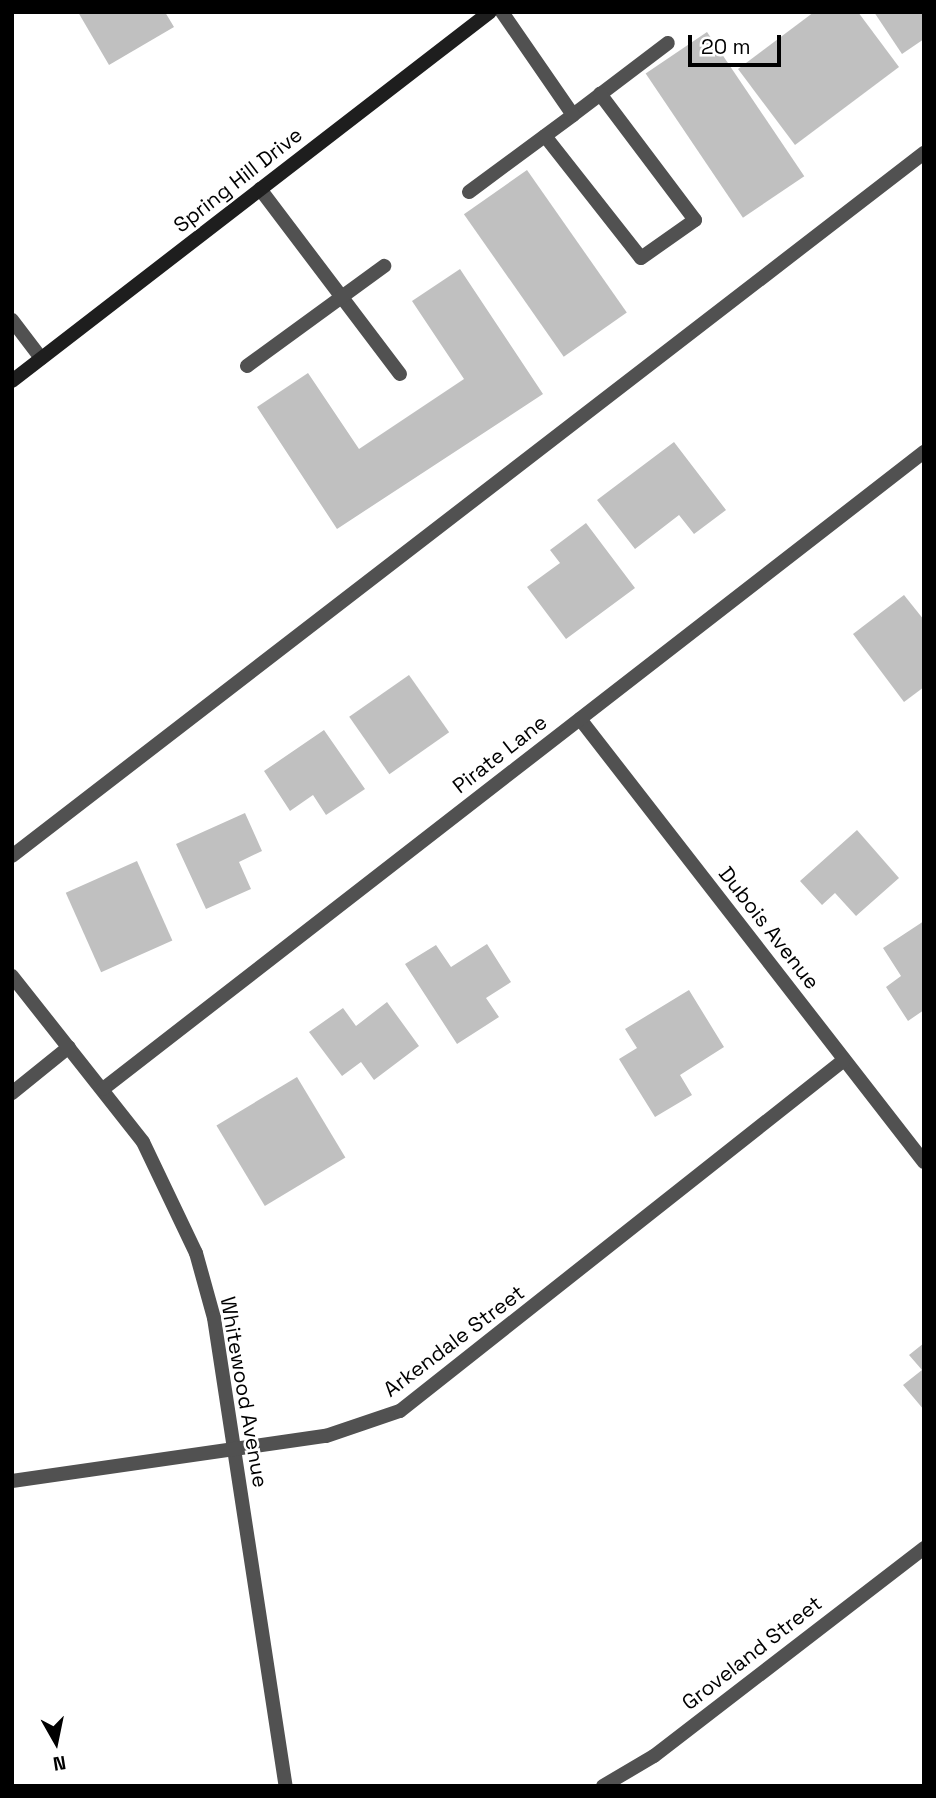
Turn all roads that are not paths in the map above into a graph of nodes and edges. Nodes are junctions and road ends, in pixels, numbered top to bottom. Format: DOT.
graph roads {
  1 [pos="489,12"];
  2 [pos="502,12"];
  3 [pos="668,43"];
  4 [pos="600,94"];
  5 [pos="573,115"];
  6 [pos="545,136"];
  7 [pos="924,153"];
  8 [pos="260,189"];
  9 [pos="470,192"];
  10 [pos="384,267"];
  11 [pos="342,298"];
  12 [pos="12,320"];
  13 [pos="41,358"];
  14 [pos="247,366"];
  15 [pos="400,374"];
  16 [pos="12,381"];
  17 [pos="924,452"];
  18 [pos="580,719"];
  19 [pos="12,856"];
  20 [pos="12,975"];
  21 [pos="69,1047"];
  22 [pos="844,1060"];
  23 [pos="103,1089"];
  24 [pos="12,1093"];
  25 [pos="924,1162"];
  26 [pos="233,1448"];
  27 [pos="12,1481"];
  28 [pos="924,1548"];
  29 [pos="286,1786"];
  30 [pos="603,1786"];
  1 -- 8 [label="main road, Spring Hill Drive"];
  2 -- 5 [label="street"];
  3 -- 4 [label="street"];
  4 -- 5 [label="street"];
  4 -- 6 [label="street"];
  5 -- 6 [label="street"];
  6 -- 9 [label="street"];
  7 -- 19 [label="street"];
  8 -- 11 [label="street"];
  8 -- 13 [label="main road, Spring Hill Drive"];
  10 -- 11 [label="street"];
  11 -- 14 [label="street"];
  11 -- 15 [label="street"];
  12 -- 13 [label="street"];
  13 -- 16 [label="main road, Spring Hill Drive"];
  17 -- 18 [label="street, Pirate Lane"];
  18 -- 22 [label="street, Dubois Avenue"];
  18 -- 23 [label="street, Pirate Lane"];
  20 -- 21 [label="street, Whitewood Avenue"];
  21 -- 23 [label="street, Whitewood Avenue"];
  21 -- 24 [label="street"];
  22 -- 25 [label="street, Dubois Avenue"];
  22 -- 26 [label="street, Arkendale Street"];
  23 -- 26 [label="street, Whitewood Avenue"];
  26 -- 27 [label="street, Arkendale Street"];
  26 -- 29 [label="street, Whitewood Avenue"];
  28 -- 30 [label="street, Groveland Street"];
}
